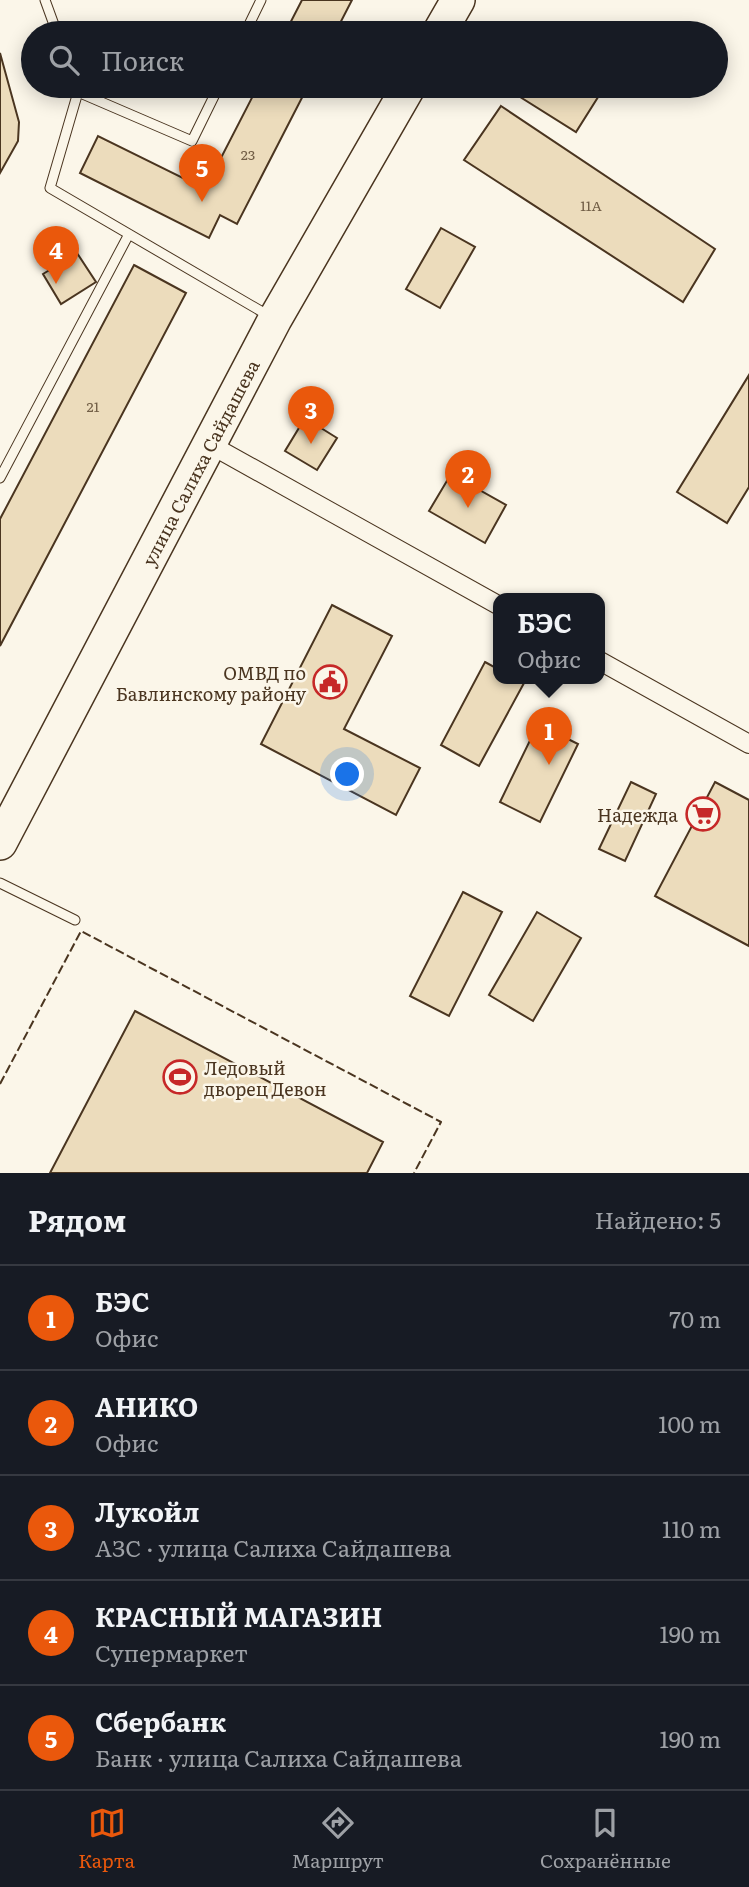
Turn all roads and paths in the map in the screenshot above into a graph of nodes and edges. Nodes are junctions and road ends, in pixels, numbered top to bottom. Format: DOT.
graph roads {
  1 [pos="45,0"];
  2 [pos="261,0"];
  3 [pos="458,0"];
  4 [pos="53,21"];
  5 [pos="251,21"];
  6 [pos="446,21"];
  7 [pos="75,98"];
  8 [pos="97,98"];
  9 [pos="213,98"];
  10 [pos="402,98"];
  11 [pos="129,234"];
  12 [pos="275,319"];
  13 [pos="209,444"];
  14 [pos="0,478"];
  15 [pos="493,602"];
  16 [pos="605,664"];
  17 [pos="749,744"];
  18 [pos="0,843"];
  19 [pos="0,883"];
  20 [pos="75,920"];
  1 -- 4 [label="lane"];
  2 -- 5 [label="lane"];
  3 -- 6 [label="highway"];
  7 -- 11 [label="lane"];
  8 -- 9 [label="lane"];
  10 -- 12 [label="highway, улица Салиха Сайдашева"];
  11 -- 12 [label="lane"];
  11 -- 14 [label="lane"];
  12 -- 13 [label="highway, улица Салиха Сайдашева"];
  13 -- 15 [label="street"];
  13 -- 18 [label="highway, улица Салиха Сайдашева"];
  16 -- 17 [label="street"];
  19 -- 20 [label="lane"];
}
